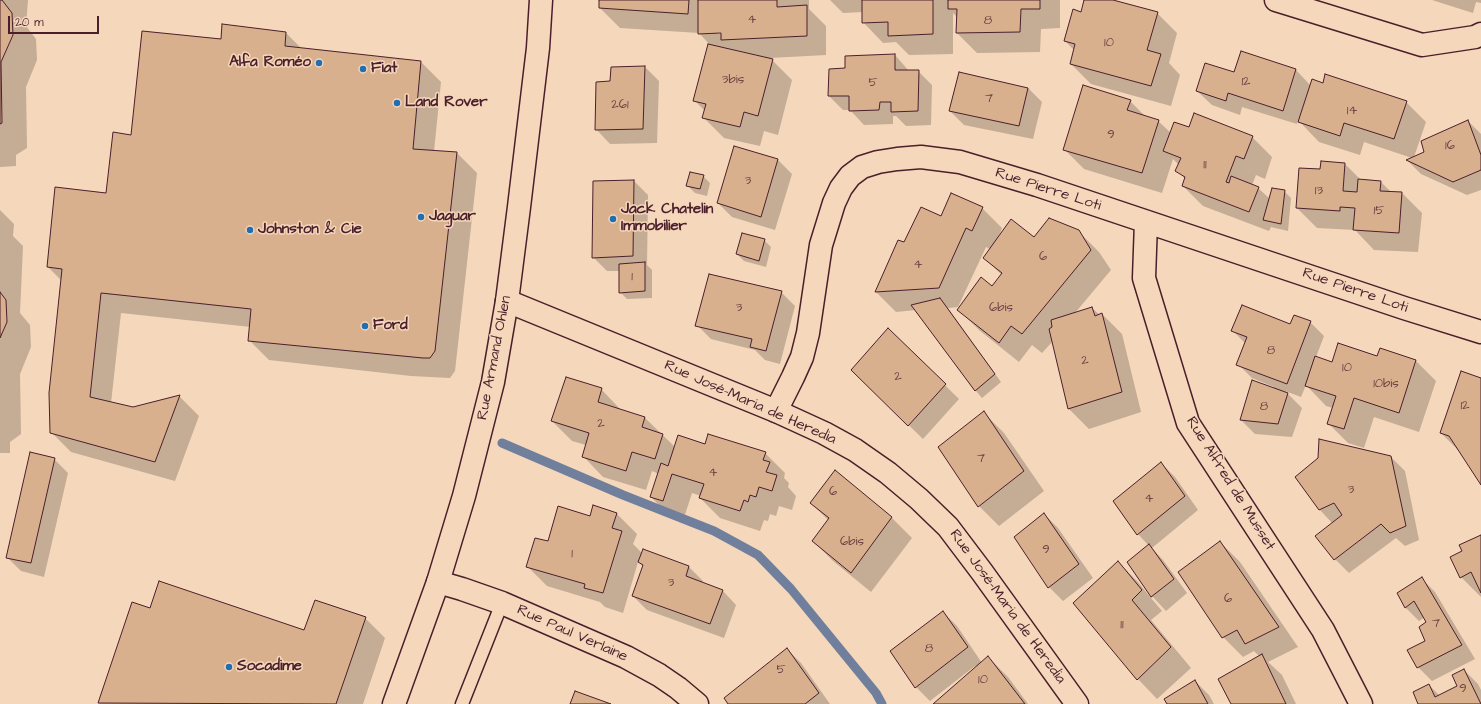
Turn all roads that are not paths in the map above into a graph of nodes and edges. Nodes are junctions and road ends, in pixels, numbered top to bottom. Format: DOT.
graph roads {
  1 [pos="541,0"];
  2 [pos="1276,0"];
  3 [pos="1481,34"];
  4 [pos="1146,222"];
  5 [pos="507,301"];
  6 [pos="1481,332"];
  7 [pos="776,411"];
  8 [pos="438,582"];
  9 [pos="502,603"];
  10 [pos="394,704"];
  11 [pos="462,704"];
  12 [pos="698,704"];
  13 [pos="1077,704"];
  14 [pos="1361,704"];
  1 -- 5 [label="street, Rue Armand Ohlen"];
  2 -- 3 [label="street"];
  4 -- 6 [label="street, Rue Pierre Loti"];
  4 -- 7 [label="street, Rue Pierre Loti"];
  4 -- 14 [label="street, Rue Alfred de Musset"];
  5 -- 7 [label="street, Rue José-Maria de Heredia"];
  5 -- 8 [label="street, Rue Armand Ohlen"];
  7 -- 13 [label="street, Rue José-Maria de Heredia"];
  8 -- 9 [label="street, Rue Paul Verlaine"];
  8 -- 10 [label="street, Rue Armand Ohlen"];
  9 -- 11 [label="lane"];
  9 -- 12 [label="street, Rue Paul Verlaine"];
}
